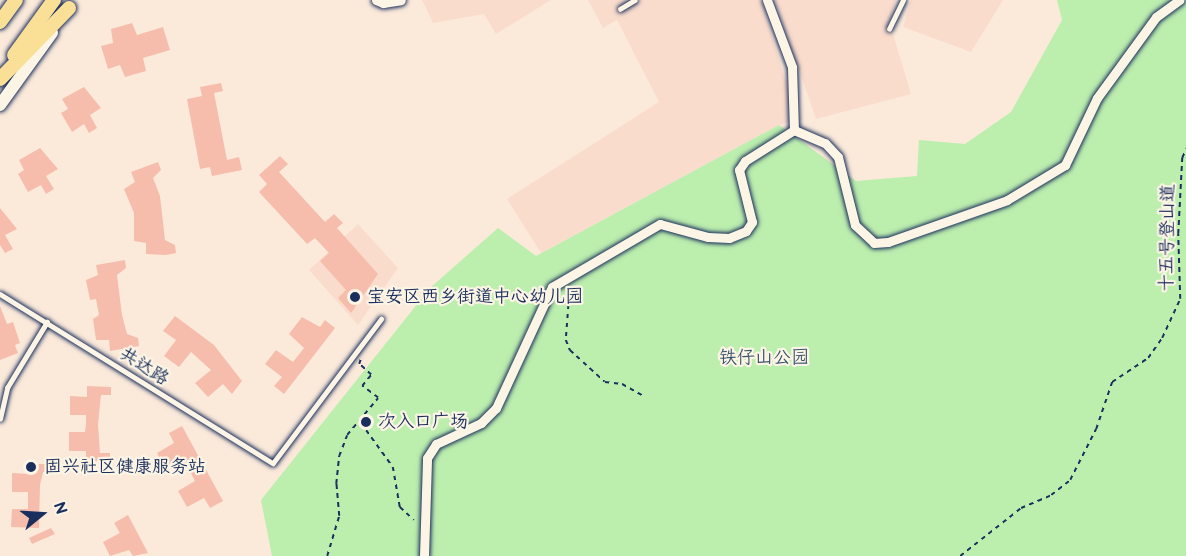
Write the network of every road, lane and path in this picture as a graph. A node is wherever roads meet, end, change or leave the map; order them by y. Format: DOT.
graph roads {
  1 [pos="16,0"];
  2 [pos="54,0"];
  3 [pos="376,0"];
  4 [pos="401,0"];
  5 [pos="635,0"];
  6 [pos="767,0"];
  7 [pos="903,0"];
  8 [pos="1179,0"];
  9 [pos="72,4"];
  10 [pos="620,9"];
  11 [pos="0,22"];
  12 [pos="889,29"];
  13 [pos="0,74"];
  14 [pos="0,80"];
  15 [pos="0,105"];
  16 [pos="794,130"];
  17 [pos="1186,149"];
  18 [pos="569,277"];
  19 [pos="0,294"];
  20 [pos="381,319"];
  21 [pos="47,322"];
  22 [pos="357,351"];
  23 [pos="645,397"];
  24 [pos="0,419"];
  25 [pos="361,422"];
  26 [pos="424,523"];
  27 [pos="327,556"];
  28 [pos="424,556"];
  29 [pos="960,556"];
  1 -- 11 [label="main road"];
  2 -- 13 [label="main road"];
  3 -- 4 [label="street"];
  5 -- 10 [label="lane"];
  6 -- 16 [label="street"];
  7 -- 12 [label="lane"];
  8 -- 16 [label="street"];
  9 -- 14 [label="main road"];
  9 -- 15 [label="main road"];
  16 -- 18 [label="street"];
  17 -- 29 [label="path, 十五号登山道"];
  18 -- 23 [label="path"];
  18 -- 26 [label="street"];
  19 -- 21 [label="lane, 共达路"];
  20 -- 22 [label="lane"];
  21 -- 22 [label="lane, 共达路"];
  21 -- 24 [label="lane"];
  22 -- 25 [label="path"];
  25 -- 26 [label="path"];
  25 -- 27 [label="path"];
  26 -- 28 [label="street"];
}
